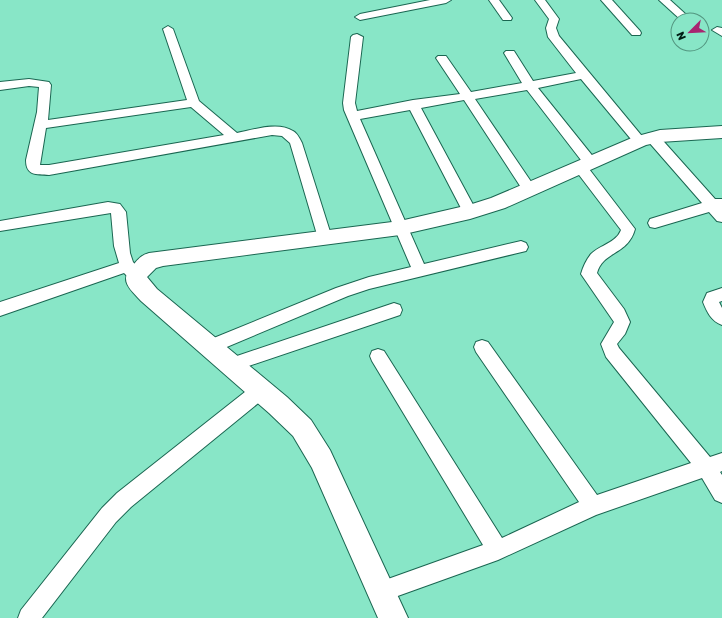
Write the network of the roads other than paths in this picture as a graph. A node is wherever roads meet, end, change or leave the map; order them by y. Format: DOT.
graph roads {
  1 [pos="446,0"];
  2 [pos="494,0"];
  3 [pos="606,0"];
  4 [pos="664,0"];
  5 [pos="542,3"];
  6 [pos="678,12"];
  7 [pos="360,17"];
  8 [pos="507,18"];
  9 [pos="168,29"];
  10 [pos="636,33"];
  11 [pos="357,38"];
  12 [pos="510,53"];
  13 [pos="442,58"];
  14 [pos="584,75"];
  15 [pos="0,86"];
  16 [pos="530,86"];
  17 [pos="467,96"];
  18 [pos="194,103"];
  19 [pos="413,104"];
  20 [pos="353,116"];
  21 [pos="41,125"];
  22 [pos="722,132"];
  23 [pos="235,138"];
  24 [pos="646,139"];
  25 [pos="585,165"];
  26 [pos="529,189"];
  27 [pos="717,204"];
  28 [pos="470,212"];
  29 [pos="722,217"];
  30 [pos="655,223"];
  31 [pos="0,226"];
  32 [pos="400,228"];
  33 [pos="325,238"];
  34 [pos="521,247"];
  35 [pos="132,270"];
  36 [pos="420,271"];
  37 [pos="722,294"];
  38 [pos="0,309"];
  39 [pos="394,310"];
  40 [pos="722,318"];
  41 [pos="210,347"];
  42 [pos="482,347"];
  43 [pos="378,356"];
  44 [pos="231,365"];
  45 [pos="261,390"];
  46 [pos="714,465"];
  47 [pos="722,493"];
  48 [pos="593,506"];
  49 [pos="498,550"];
  50 [pos="381,591"];
  51 [pos="29,618"];
  52 [pos="393,618"];
  1 -- 7 [label="street"];
  2 -- 8 [label="street"];
  3 -- 10 [label="street"];
  4 -- 6 [label="street"];
  5 -- 14 [label="street"];
  9 -- 18 [label="street"];
  11 -- 20 [label="street"];
  12 -- 16 [label="street"];
  13 -- 17 [label="street"];
  14 -- 16 [label="street"];
  14 -- 24 [label="street"];
  15 -- 21 [label="street"];
  16 -- 17 [label="street"];
  16 -- 25 [label="street"];
  17 -- 19 [label="street"];
  17 -- 26 [label="street"];
  18 -- 21 [label="street"];
  18 -- 23 [label="street"];
  19 -- 20 [label="street"];
  19 -- 28 [label="street"];
  20 -- 32 [label="street"];
  21 -- 23 [label="street"];
  22 -- 24 [label="street"];
  23 -- 33 [label="street"];
  24 -- 25 [label="street"];
  24 -- 27 [label="street"];
  25 -- 26 [label="street"];
  25 -- 46 [label="street"];
  26 -- 28 [label="street"];
  27 -- 29 [label="street"];
  27 -- 30 [label="street"];
  28 -- 32 [label="street"];
  31 -- 35 [label="street"];
  32 -- 33 [label="street"];
  32 -- 36 [label="street"];
  33 -- 35 [label="street"];
  34 -- 36 [label="street"];
  35 -- 38 [label="street"];
  35 -- 41 [label="street"];
  36 -- 41 [label="street"];
  37 -- 40 [label="street"];
  39 -- 44 [label="street"];
  41 -- 44 [label="street"];
  42 -- 48 [label="street"];
  43 -- 49 [label="street"];
  44 -- 45 [label="street"];
  45 -- 50 [label="street"];
  45 -- 51 [label="street"];
  46 -- 47 [label="street"];
  46 -- 48 [label="street"];
  48 -- 49 [label="street"];
  49 -- 50 [label="street"];
  50 -- 52 [label="street"];
}
